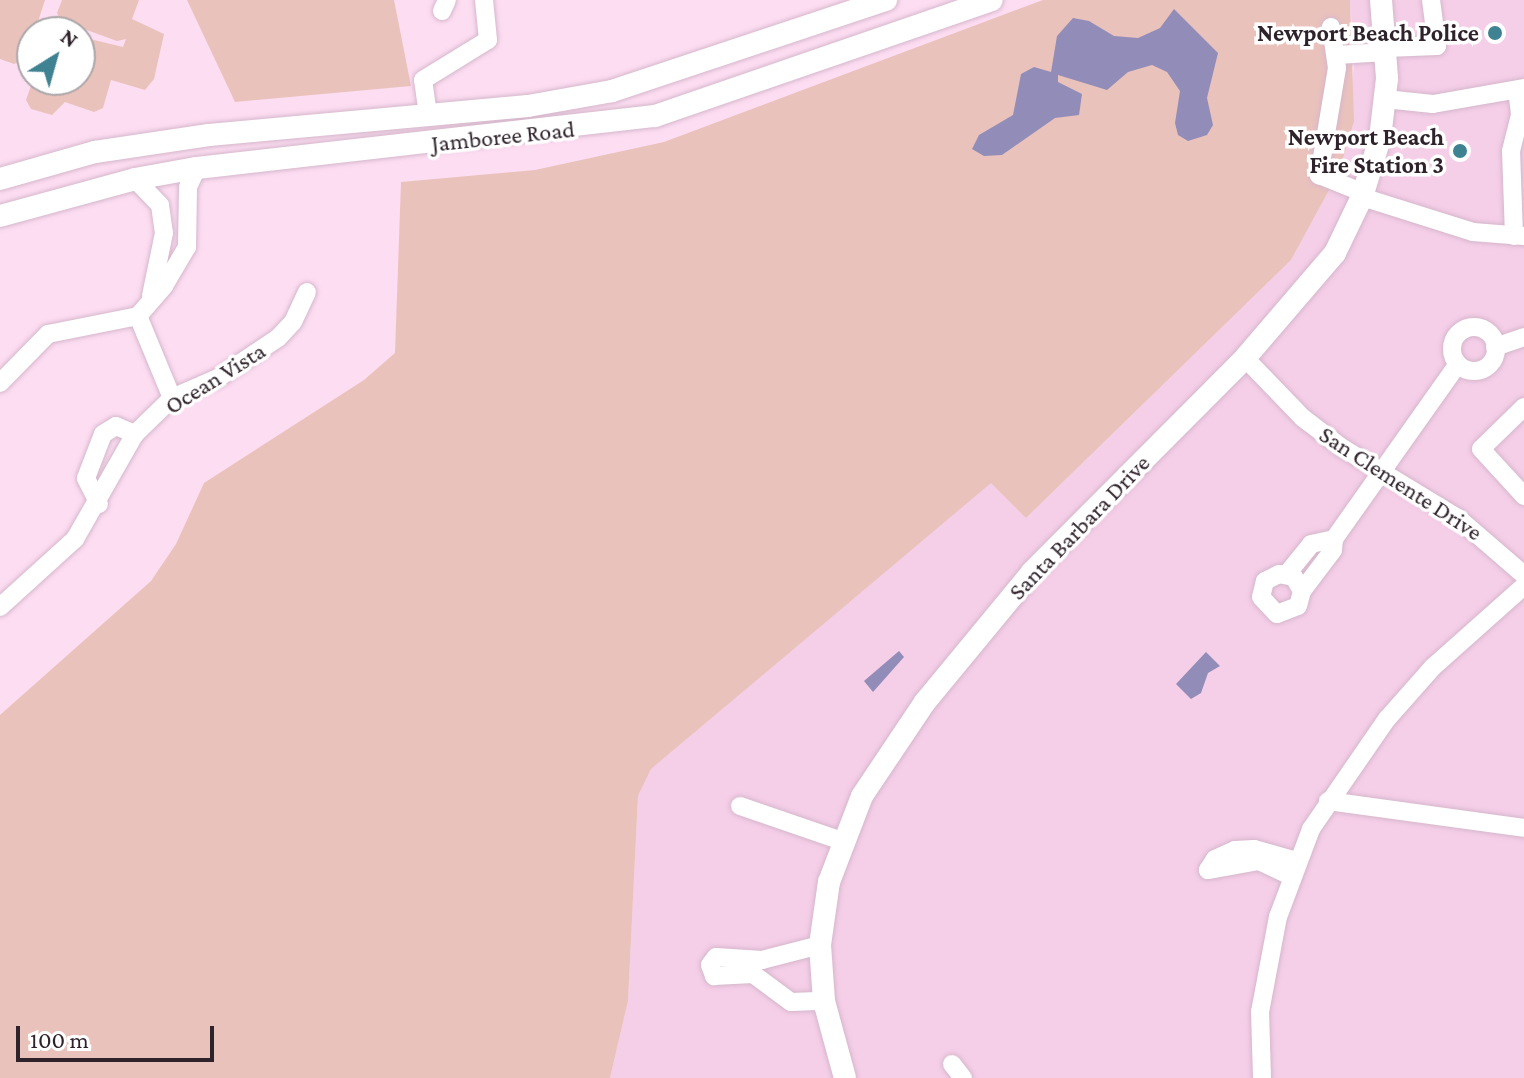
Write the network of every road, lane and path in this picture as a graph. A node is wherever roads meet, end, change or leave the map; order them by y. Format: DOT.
graph roads {
  1 [pos="484,0"];
  2 [pos="886,0"];
  3 [pos="992,0"];
  4 [pos="1381,0"];
  5 [pos="1431,0"];
  6 [pos="1331,27"];
  7 [pos="1386,50"];
  8 [pos="1337,55"];
  9 [pos="1520,89"];
  10 [pos="1385,99"];
  11 [pos="428,115"];
  12 [pos="197,168"];
  13 [pos="0,179"];
  14 [pos="135,179"];
  15 [pos="1363,195"];
  16 [pos="0,216"];
  17 [pos="189,232"];
  18 [pos="164,233"];
  19 [pos="1519,236"];
  20 [pos="307,292"];
  21 [pos="151,296"];
  22 [pos="138,316"];
  23 [pos="1524,337"];
  24 [pos="1495,347"];
  25 [pos="1245,358"];
  26 [pos="1458,364"];
  27 [pos="0,383"];
  28 [pos="172,398"];
  29 [pos="1524,407"];
  30 [pos="135,434"];
  31 [pos="1385,474"];
  32 [pos="1524,496"];
  33 [pos="99,504"];
  34 [pos="1334,539"];
  35 [pos="1287,574"];
  36 [pos="1524,575"];
  37 [pos="1524,586"];
  38 [pos="1302,591"];
  39 [pos="4,597"];
  40 [pos="1328,801"];
  41 [pos="740,806"];
  42 [pos="1524,828"];
  43 [pos="842,841"];
  44 [pos="820,945"];
  45 [pos="824,1001"];
  46 [pos="845,1078"];
  47 [pos="1262,1078"];
  1 -- 11 [label="street"];
  2 -- 11 [label="main road, Jamboree Road"];
  3 -- 12 [label="main road, Jamboree Road"];
  4 -- 7 [label="main road, Santa Barbara Drive"];
  5 -- 7 [label="street"];
  6 -- 8 [label="street"];
  7 -- 8 [label="street"];
  7 -- 10 [label="main road, Santa Barbara Drive"];
  8 -- 15 [label="street"];
  9 -- 10 [label="street"];
  9 -- 19 [label="street"];
  10 -- 15 [label="main road, Santa Barbara Drive"];
  11 -- 13 [label="main road, Jamboree Road"];
  12 -- 14 [label="main road, Jamboree Road"];
  12 -- 17 [label="street"];
  14 -- 16 [label="main road, Jamboree Road"];
  14 -- 18 [label="street"];
  15 -- 19 [label="street"];
  15 -- 25 [label="main road, Santa Barbara Drive"];
  17 -- 18 [label="street"];
  17 -- 21 [label="street"];
  18 -- 21 [label="street"];
  20 -- 28 [label="street, Ocean Vista"];
  21 -- 22 [label="street"];
  22 -- 27 [label="street"];
  22 -- 28 [label="street"];
  23 -- 24 [label="street"];
  24 -- 26 [label="street"];
  24 -- 26 [label="street"];
  25 -- 31 [label="street, San Clemente Drive"];
  25 -- 43 [label="main road, Santa Barbara Drive"];
  26 -- 31 [label="street"];
  28 -- 30 [label="street, Ocean Vista"];
  29 -- 32 [label="street"];
  30 -- 33 [label="street, Ocean Vista"];
  30 -- 33 [label="street"];
  31 -- 34 [label="street"];
  31 -- 36 [label="street, San Clemente Drive"];
  33 -- 39 [label="street, Ocean Vista"];
  34 -- 35 [label="street"];
  34 -- 38 [label="street"];
  35 -- 38 [label="street"];
  35 -- 38 [label="street"];
  37 -- 40 [label="street"];
  40 -- 42 [label="street"];
  40 -- 47 [label="street"];
  41 -- 43 [label="street"];
  43 -- 44 [label="main road, Santa Barbara Drive"];
  44 -- 45 [label="main road, Santa Barbara Drive"];
  44 -- 45 [label="street"];
  45 -- 46 [label="main road, Santa Barbara Drive"];
}
